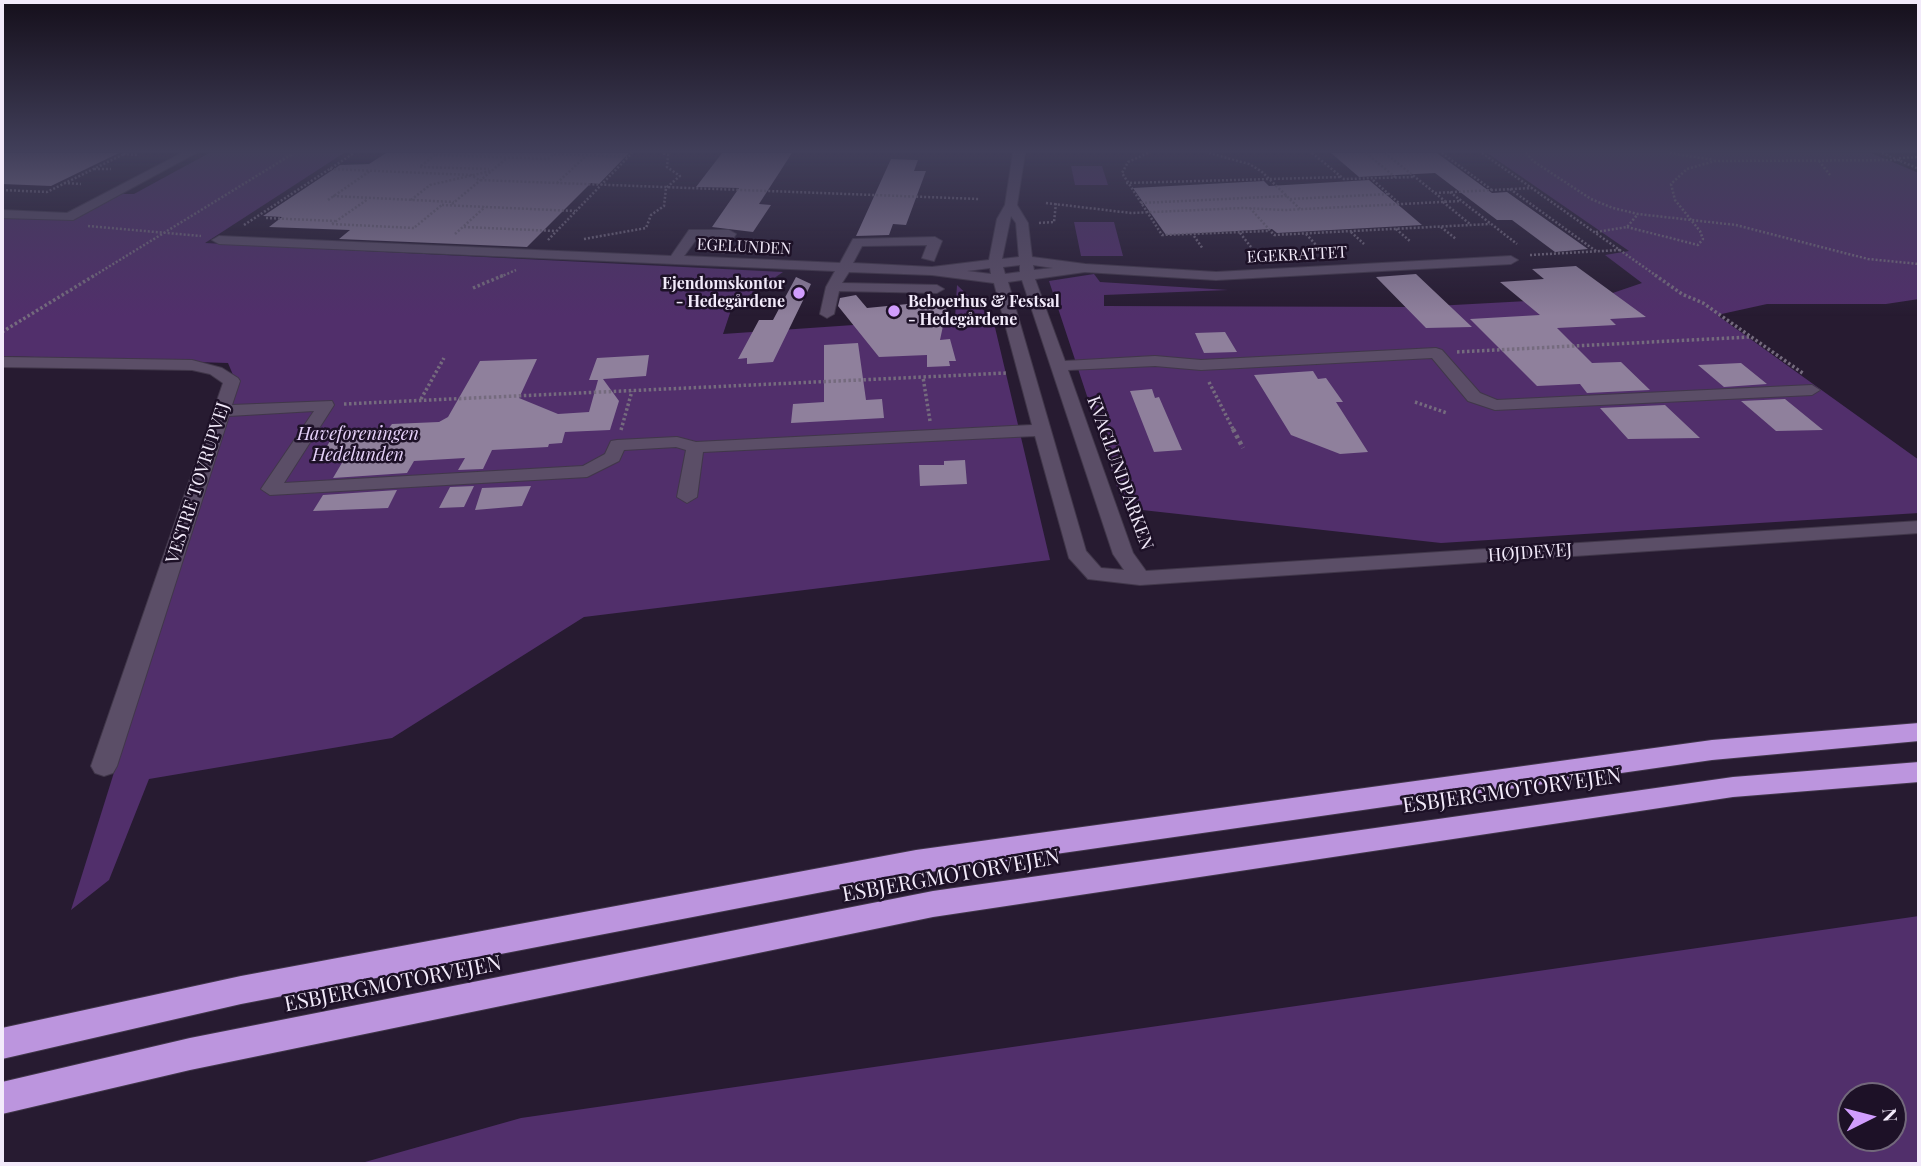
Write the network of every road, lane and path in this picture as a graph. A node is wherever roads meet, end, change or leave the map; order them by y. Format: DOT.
graph roads {
  1 [pos="87,207"];
  2 [pos="204,207"];
  3 [pos="270,207"];
  4 [pos="355,207"];
  5 [pos="439,207"];
  6 [pos="486,207"];
  7 [pos="495,207"];
  8 [pos="579,207"];
  9 [pos="662,207"];
  10 [pos="1010,207"];
  11 [pos="1012,207"];
  12 [pos="1056,207"];
  13 [pos="1101,207"];
  14 [pos="1143,207"];
  15 [pos="1173,207"];
  16 [pos="1336,207"];
  17 [pos="1450,207"];
  18 [pos="1469,207"];
  19 [pos="1536,207"];
  20 [pos="1560,207"];
  21 [pos="1617,207"];
  22 [pos="1682,207"];
  23 [pos="1250,208"];
  24 [pos="1327,208"];
  25 [pos="1220,209"];
  26 [pos="1267,209"];
  27 [pos="1300,209"];
  28 [pos="576,211"];
  29 [pos="1176,211"];
  30 [pos="1147,212"];
  31 [pos="2,214"];
  32 [pos="1638,214"];
  33 [pos="69,217"];
  34 [pos="266,218"];
  35 [pos="1694,221"];
  36 [pos="334,223"];
  37 [pos="1041,223"];
  38 [pos="1490,224"];
  39 [pos="1471,225"];
  40 [pos="1441,226"];
  41 [pos="1627,226"];
  42 [pos="464,227"];
  43 [pos="414,228"];
  44 [pos="1396,229"];
  45 [pos="556,231"];
  46 [pos="1270,231"];
  47 [pos="1351,231"];
  48 [pos="164,232"];
  49 [pos="1240,232"];
  50 [pos="1596,232"];
  51 [pos="1305,234"];
  52 [pos="196,235"];
  53 [pos="1193,235"];
  54 [pos="895,239"];
  55 [pos="1456,239"];
  56 [pos="219,240"];
  57 [pos="577,241"];
  58 [pos="1411,242"];
  59 [pos="305,244"];
  60 [pos="1364,244"];
  61 [pos="554,246"];
  62 [pos="1251,247"];
  63 [pos="1318,247"];
  64 [pos="390,248"];
  65 [pos="1203,249"];
  66 [pos="437,250"];
  67 [pos="538,250"];
  68 [pos="719,250"];
  69 [pos="1621,250"];
  70 [pos="1596,251"];
  71 [pos="1530,255"];
  72 [pos="889,256"];
  73 [pos="1511,260"];
  74 [pos="674,261"];
  75 [pos="995,262"];
  76 [pos="1919,264"];
  77 [pos="931,265"];
  78 [pos="846,269"];
  79 [pos="1026,269"];
  80 [pos="999,279"];
  81 [pos="833,287"];
  82 [pos="473,288"];
  83 [pos="937,289"];
  84 [pos="827,314"];
  85 [pos="2,332"];
  86 [pos="1751,337"];
  87 [pos="1436,353"];
  88 [pos="444,358"];
  89 [pos="2,362"];
  90 [pos="1201,365"];
  91 [pos="1060,366"];
  92 [pos="1024,372"];
  93 [pos="923,377"];
  94 [pos="1812,390"];
  95 [pos="632,391"];
  96 [pos="421,400"];
  97 [pos="1415,402"];
  98 [pos="326,405"];
  99 [pos="222,411"];
  100 [pos="1447,413"];
  101 [pos="1042,430"];
  102 [pos="933,435"];
  103 [pos="617,445"];
  104 [pos="695,447"];
  105 [pos="1243,448"];
  106 [pos="687,497"];
  107 [pos="1919,527"];
  108 [pos="1140,578"];
  109 [pos="1919,732"];
  110 [pos="104,766"];
  111 [pos="1919,772"];
  112 [pos="2,1044"];
  113 [pos="2,1098"];
  1 -- 33 [label="street"];
  2 -- 48 [label="path"];
  3 -- 56 [label="path"];
  4 -- 36 [label="path"];
  5 -- 43 [label="path"];
  6 -- 42 [label="path"];
  7 -- 28 [label="path"];
  8 -- 28 [label="path"];
  9 -- 57 [label="path"];
  10 -- 75 [label="street, KVAGLUNDPARKEN"];
  11 -- 79 [label="street, KVAGLUNDPARKEN"];
  12 -- 37 [label="path"];
  13 -- 30 [label="path"];
  14 -- 30 [label="path"];
  15 -- 29 [label="path"];
  16 -- 24 [label="path"];
  17 -- 39 [label="path"];
  18 -- 38 [label="path"];
  19 -- 70 [label="path"];
  20 -- 50 [label="path"];
  21 -- 32 [label="path"];
  22 -- 35 [label="path"];
  23 -- 25 [label="path"];
  23 -- 26 [label="path"];
  23 -- 46 [label="path"];
  24 -- 27 [label="path"];
  25 -- 29 [label="path"];
  26 -- 27 [label="path"];
  28 -- 45 [label="path"];
  29 -- 30 [label="path"];
  30 -- 53 [label="path"];
  31 -- 33 [label="street"];
  32 -- 35 [label="path"];
  32 -- 41 [label="path"];
  33 -- 48 [label="path"];
  34 -- 36 [label="path"];
  35 -- 41 [label="path"];
  35 -- 76 [label="path"];
  36 -- 43 [label="path"];
  36 -- 59 [label="path"];
  38 -- 39 [label="path"];
  38 -- 71 [label="path"];
  39 -- 40 [label="path"];
  40 -- 44 [label="path"];
  40 -- 55 [label="path"];
  41 -- 50 [label="path"];
  42 -- 45 [label="path"];
  42 -- 66 [label="path"];
  43 -- 64 [label="path"];
  44 -- 47 [label="path"];
  44 -- 58 [label="path"];
  45 -- 67 [label="path"];
  46 -- 49 [label="path"];
  46 -- 51 [label="path"];
  47 -- 51 [label="path"];
  47 -- 60 [label="path"];
  48 -- 52 [label="path"];
  48 -- 85 [label="path"];
  49 -- 53 [label="path"];
  49 -- 62 [label="path"];
  50 -- 69 [label="path"];
  51 -- 63 [label="path"];
  53 -- 65 [label="path"];
  54 -- 72 [label="street"];
  54 -- 77 [label="street"];
  54 -- 78 [label="street"];
  56 -- 59 [label="street, EGELUNDEN"];
  59 -- 64 [label="street, EGELUNDEN"];
  61 -- 67 [label="path"];
  64 -- 66 [label="street, EGELUNDEN"];
  66 -- 67 [label="street, EGELUNDEN"];
  67 -- 74 [label="street, EGELUNDEN"];
  67 -- 82 [label="path"];
  68 -- 74 [label="street"];
  69 -- 70 [label="path"];
  69 -- 86 [label="path"];
  70 -- 71 [label="path"];
  71 -- 73 [label="path"];
  73 -- 79 [label="street, EGEKRATTET"];
  74 -- 78 [label="street, EGELUNDEN"];
  75 -- 77 [label="street, EGELUNDEN"];
  75 -- 79 [label="street, EGELUNDEN"];
  75 -- 80 [label="street, KVAGLUNDPARKEN"];
  77 -- 78 [label="street, EGELUNDEN"];
  77 -- 80 [label="street, EGELUNDEN"];
  78 -- 81 [label="street"];
  79 -- 80 [label="street, EGELUNDEN"];
  79 -- 91 [label="street, KVAGLUNDPARKEN"];
  80 -- 92 [label="street, KVAGLUNDPARKEN"];
  81 -- 83 [label="street"];
  81 -- 84 [label="street"];
  86 -- 87 [label="path"];
  86 -- 94 [label="path"];
  87 -- 90 [label="street"];
  87 -- 94 [label="street"];
  88 -- 96 [label="path"];
  89 -- 99 [label="street, VESTRE TOVRUPVEJ"];
  90 -- 91 [label="street"];
  90 -- 105 [label="path"];
  91 -- 108 [label="street, KVAGLUNDPARKEN"];
  92 -- 93 [label="path"];
  92 -- 101 [label="street, KVAGLUNDPARKEN"];
  93 -- 95 [label="path"];
  93 -- 102 [label="path"];
  95 -- 96 [label="path"];
  95 -- 103 [label="path"];
  96 -- 98 [label="path"];
  97 -- 100 [label="path"];
  98 -- 99 [label="street"];
  98 -- 103 [label="street"];
  99 -- 110 [label="street, VESTRE TOVRUPVEJ"];
  101 -- 102 [label="street"];
  101 -- 108 [label="street, KVAGLUNDPARKEN"];
  102 -- 104 [label="street"];
  103 -- 104 [label="street"];
  104 -- 106 [label="street"];
  107 -- 108 [label="street, HØJDEVEJ"];
  109 -- 112 [label="highway, ESBJERGMOTORVEJEN"];
  111 -- 113 [label="highway, ESBJERGMOTORVEJEN"];
}
